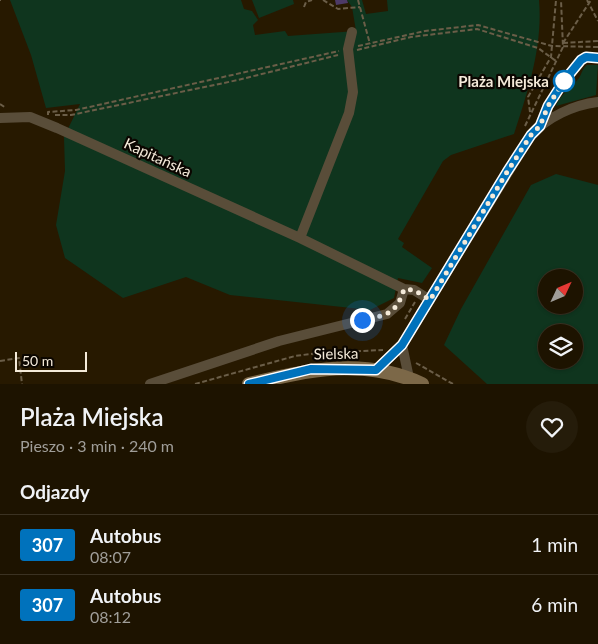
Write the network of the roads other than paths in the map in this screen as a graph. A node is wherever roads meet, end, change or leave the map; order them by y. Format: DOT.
graph roads {
  1 [pos="352,32"];
  2 [pos="598,58"];
  3 [pos="598,102"];
  4 [pos="0,118"];
  5 [pos="540,126"];
  6 [pos="300,238"];
  7 [pos="404,289"];
  8 [pos="430,300"];
  9 [pos="402,345"];
  10 [pos="376,370"];
  11 [pos="409,378"];
  12 [pos="150,384"];
  13 [pos="249,384"];
  14 [pos="422,384"];
  1 -- 6 [label="street"];
  2 -- 5 [label="lane"];
  3 -- 5 [label="street"];
  4 -- 6 [label="street, Kapitańska"];
  5 -- 8 [label="street"];
  6 -- 7 [label="street, Kapitańska"];
  7 -- 8 [label="street, Kapitańska"];
  7 -- 12 [label="street"];
  8 -- 9 [label="street"];
  9 -- 10 [label="street"];
  9 -- 11 [label="street"];
  10 -- 11 [label="main road, Sielska"];
  10 -- 13 [label="main road, Sielska"];
  11 -- 14 [label="main road, Sielska"];
}
